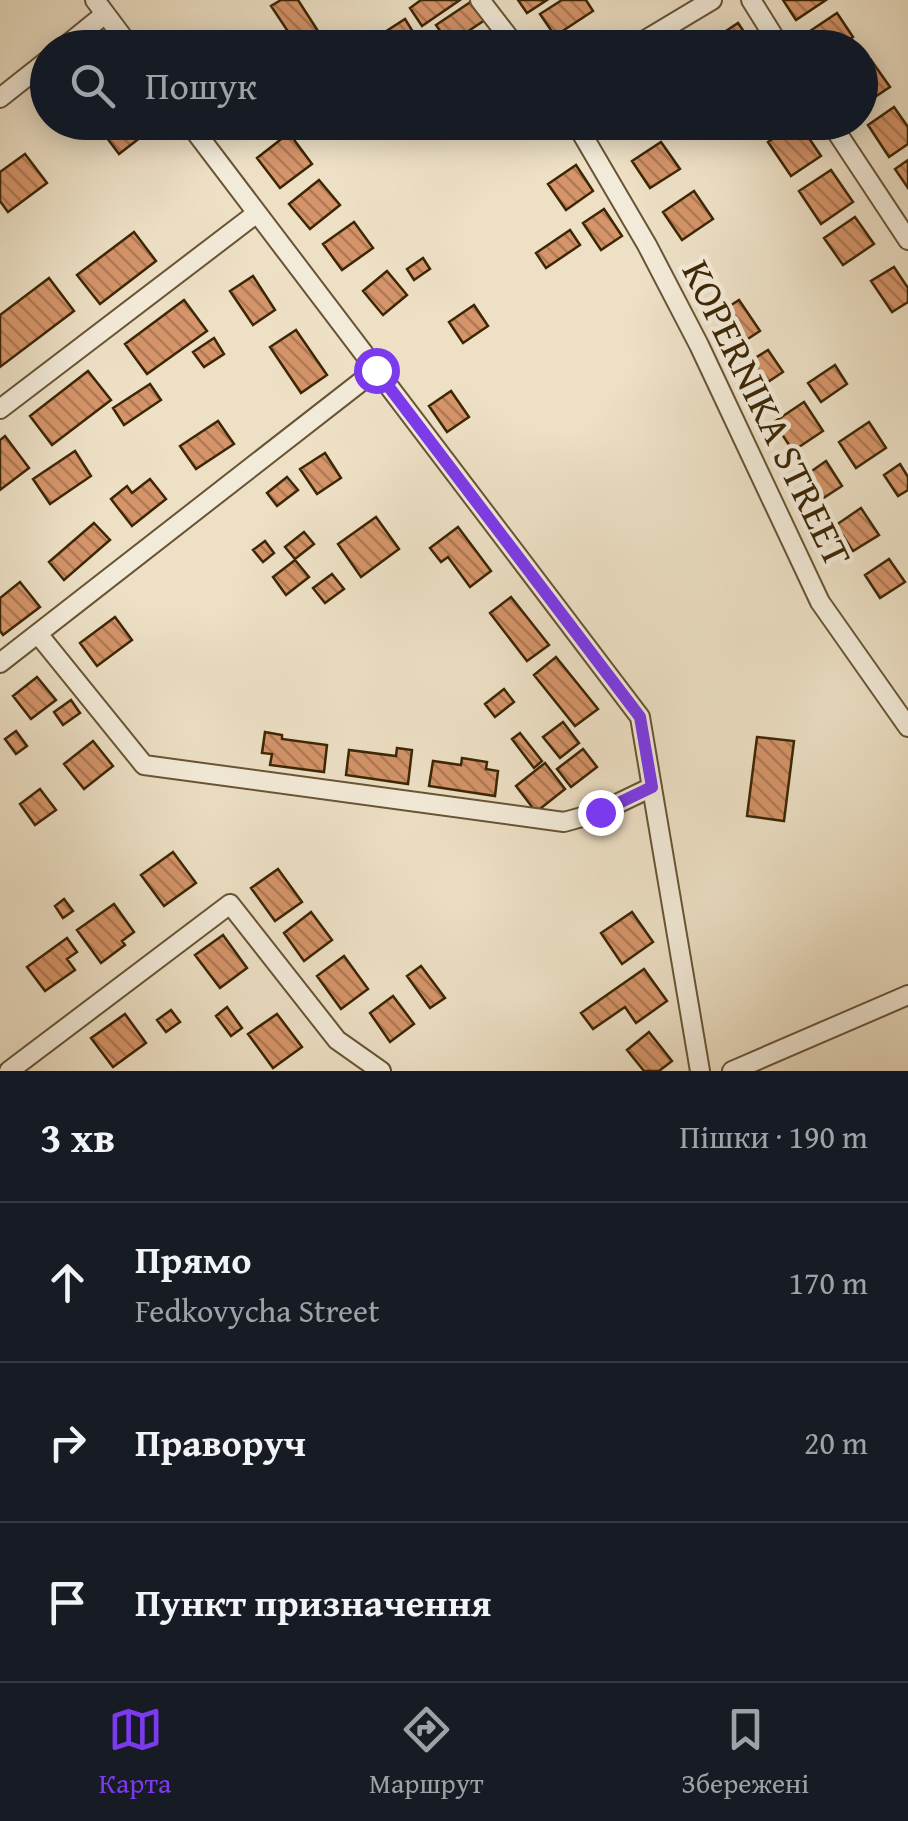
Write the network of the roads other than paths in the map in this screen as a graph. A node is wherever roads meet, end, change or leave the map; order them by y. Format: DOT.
graph roads {
  1 [pos="480,0"];
  2 [pos="712,0"];
  3 [pos="751,0"];
  4 [pos="100,7"];
  5 [pos="80,30"];
  6 [pos="117,30"];
  7 [pos="503,30"];
  8 [pos="662,30"];
  9 [pos="770,30"];
  10 [pos="30,74"];
  11 [pos="0,98"];
  12 [pos="202,140"];
  13 [pos="586,140"];
  14 [pos="842,140"];
  15 [pos="258,214"];
  16 [pos="908,240"];
  17 [pos="376,370"];
  18 [pos="0,410"];
  19 [pos="38,634"];
  20 [pos="0,664"];
  21 [pos="908,727"];
  22 [pos="652,787"];
  23 [pos="908,995"];
  24 [pos="9,1071"];
  25 [pos="381,1071"];
  26 [pos="700,1071"];
  27 [pos="732,1071"];
  1 -- 7 [label="street"];
  2 -- 8 [label="street"];
  3 -- 9 [label="street"];
  4 -- 5 [label="street"];
  4 -- 6 [label="street"];
  10 -- 11 [label="street"];
  12 -- 15 [label="street"];
  13 -- 21 [label="street, KOPERNIKA STREET"];
  14 -- 16 [label="street"];
  15 -- 17 [label="street"];
  15 -- 18 [label="street"];
  17 -- 19 [label="street"];
  17 -- 22 [label="street"];
  19 -- 20 [label="street"];
  19 -- 22 [label="street"];
  22 -- 26 [label="street"];
  23 -- 27 [label="street"];
  24 -- 25 [label="street"];
}
